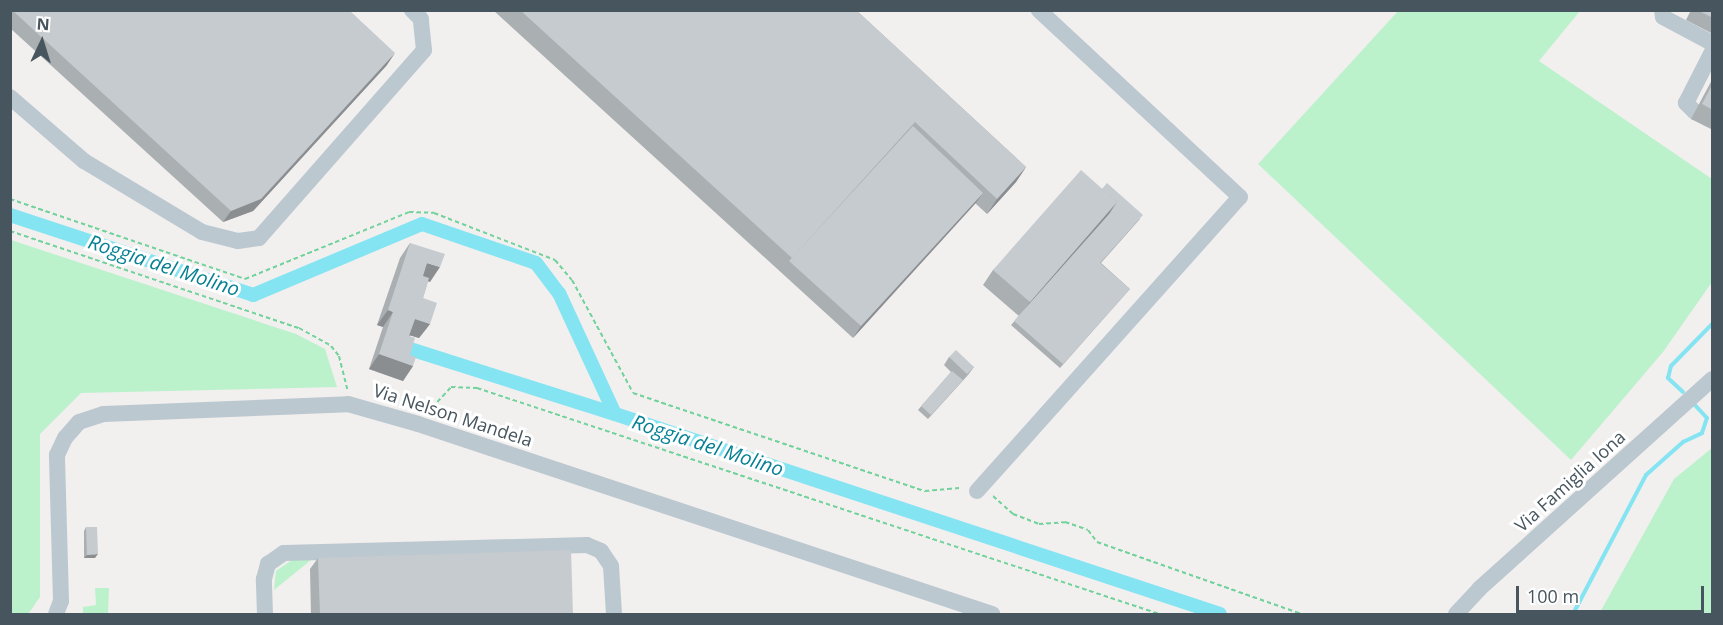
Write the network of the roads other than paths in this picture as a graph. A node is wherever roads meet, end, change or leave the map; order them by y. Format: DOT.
graph roads {
  1 [pos="412,10"];
  2 [pos="1039,10"];
  3 [pos="1662,10"];
  4 [pos="1713,43"];
  5 [pos="1713,52"];
  6 [pos="10,97"];
  7 [pos="1695,112"];
  8 [pos="1713,379"];
  9 [pos="977,491"];
  10 [pos="56,615"];
  11 [pos="265,615"];
  12 [pos="614,615"];
  13 [pos="992,615"];
  14 [pos="1456,615"];
  1 -- 6 [label="street"];
  2 -- 9 [label="street"];
  3 -- 4 [label="street"];
  5 -- 7 [label="street"];
  8 -- 14 [label="street, Via Famiglia Iona"];
  10 -- 13 [label="street, Via Nelson Mandela"];
  11 -- 12 [label="street"];
}
